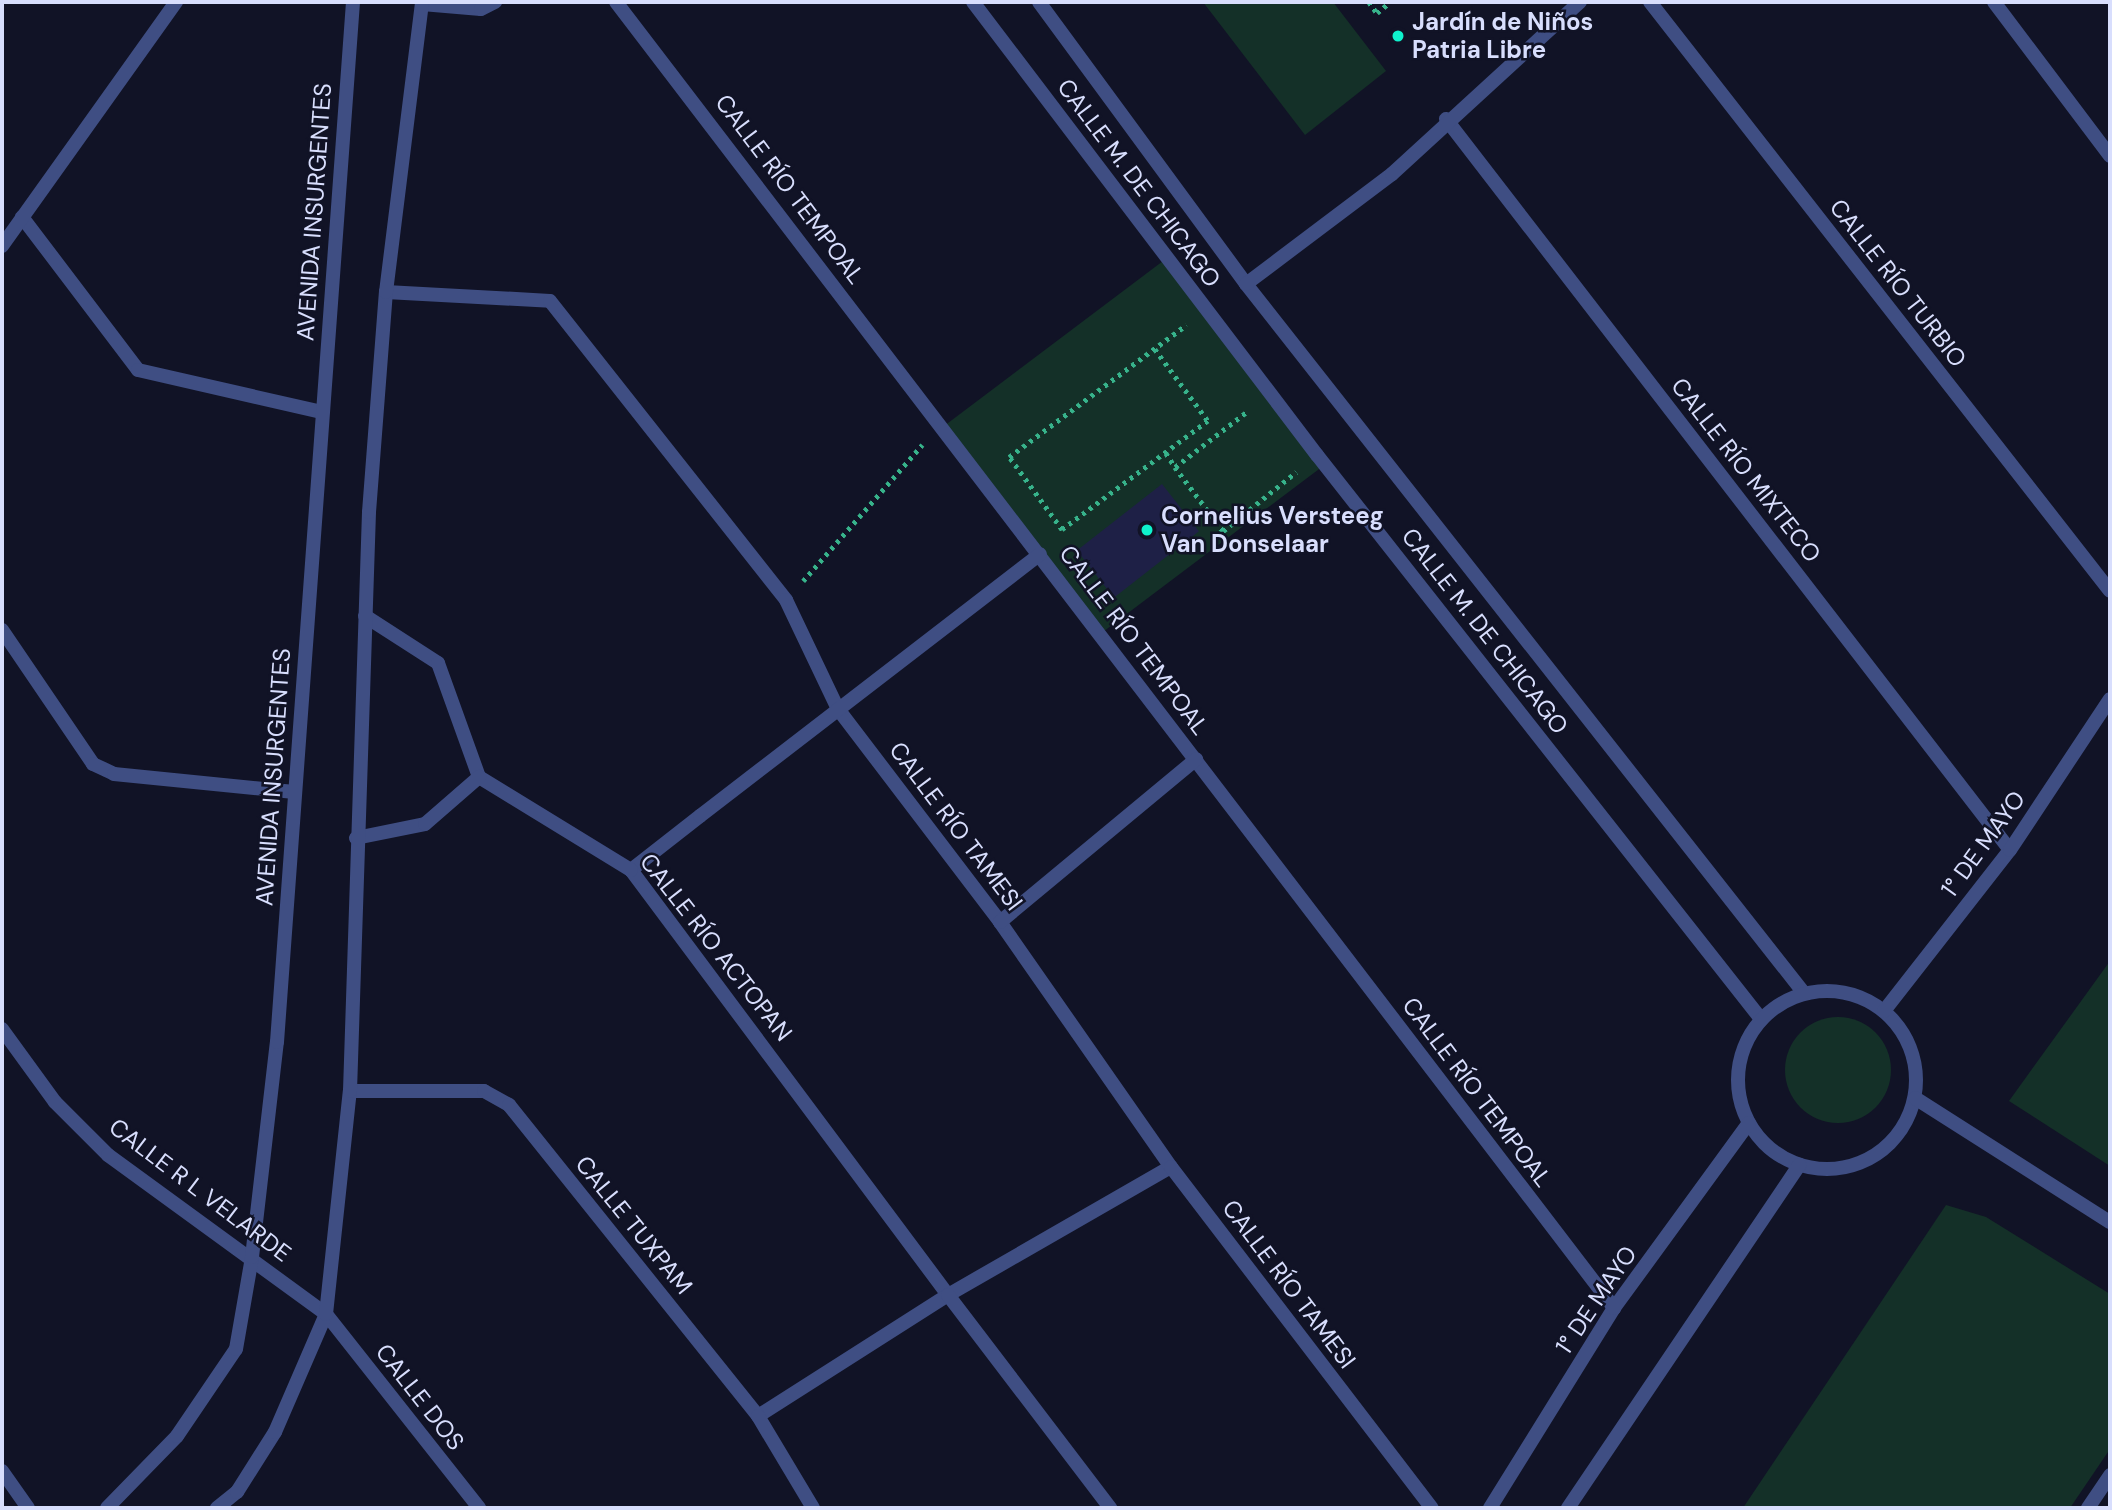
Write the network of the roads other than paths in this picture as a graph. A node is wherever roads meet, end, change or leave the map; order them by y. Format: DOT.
graph roads {
  1 [pos="176,2"];
  2 [pos="353,2"];
  3 [pos="495,2"];
  4 [pos="616,2"];
  5 [pos="973,2"];
  6 [pos="1039,2"];
  7 [pos="1580,2"];
  8 [pos="1650,2"];
  9 [pos="1994,2"];
  10 [pos="422,3"];
  11 [pos="1446,118"];
  12 [pos="2110,156"];
  13 [pos="22,217"];
  14 [pos="2,246"];
  15 [pos="1246,284"];
  16 [pos="386,292"];
  17 [pos="323,412"];
  18 [pos="1040,554"];
  19 [pos="2110,591"];
  20 [pos="365,616"];
  21 [pos="2,630"];
  22 [pos="2110,699"];
  23 [pos="838,709"];
  24 [pos="1196,759"];
  25 [pos="479,777"];
  26 [pos="294,792"];
  27 [pos="356,838"];
  28 [pos="2010,850"];
  29 [pos="631,870"];
  30 [pos="1000,922"];
  31 [pos="1804,993"];
  32 [pos="1884,1011"];
  33 [pos="1761,1019"];
  34 [pos="2,1029"];
  35 [pos="350,1091"];
  36 [pos="1915,1098"];
  37 [pos="1749,1123"];
  38 [pos="1799,1165"];
  39 [pos="1171,1167"];
  40 [pos="2110,1222"];
  41 [pos="252,1257"];
  42 [pos="948,1295"];
  43 [pos="1614,1308"];
  44 [pos="326,1314"];
  45 [pos="758,1416"];
  46 [pos="2,1471"];
  47 [pos="2110,1475"];
  48 [pos="28,1508"];
  49 [pos="107,1508"];
  50 [pos="217,1508"];
  51 [pos="479,1508"];
  52 [pos="813,1508"];
  53 [pos="1110,1508"];
  54 [pos="1432,1508"];
  55 [pos="1490,1508"];
  56 [pos="1568,1508"];
  57 [pos="2088,1508"];
  1 -- 13 [label="street"];
  2 -- 17 [label="street, AVENIDA INSURGENTES"];
  3 -- 10 [label="street"];
  4 -- 18 [label="street, CALLE RÍO TEMPOAL"];
  5 -- 33 [label="street, CALLE M. DE CHICAGO"];
  6 -- 15 [label="street, CALLE M. DE CHICAGO"];
  7 -- 11 [label="street"];
  8 -- 19 [label="street, CALLE RÍO TURBIO"];
  9 -- 12 [label="street"];
  10 -- 16 [label="street"];
  11 -- 15 [label="street"];
  11 -- 28 [label="street, CALLE RÍO MIXTECO"];
  13 -- 14 [label="street"];
  13 -- 17 [label="street"];
  15 -- 31 [label="street, CALLE M. DE CHICAGO"];
  16 -- 20 [label="street"];
  16 -- 23 [label="street, CALLE RÍO TAMESI"];
  17 -- 26 [label="street, AVENIDA INSURGENTES"];
  18 -- 23 [label="street"];
  18 -- 24 [label="street, CALLE RÍO TEMPOAL"];
  20 -- 25 [label="street"];
  20 -- 27 [label="street"];
  21 -- 26 [label="street"];
  22 -- 28 [label="street, 1° DE MAYO"];
  23 -- 29 [label="street"];
  23 -- 30 [label="street, CALLE RÍO TAMESI"];
  24 -- 30 [label="street"];
  24 -- 43 [label="street, CALLE RÍO TEMPOAL"];
  25 -- 27 [label="street"];
  25 -- 29 [label="street, CALLE RÍO ACTOPAN"];
  26 -- 41 [label="street, AVENIDA INSURGENTES"];
  27 -- 35 [label="street"];
  28 -- 32 [label="street, 1° DE MAYO"];
  29 -- 42 [label="street, CALLE RÍO ACTOPAN"];
  30 -- 39 [label="street, CALLE RÍO TAMESI"];
  31 -- 32 [label="street"];
  31 -- 33 [label="street"];
  32 -- 36 [label="street"];
  33 -- 37 [label="street"];
  34 -- 41 [label="street, CALLE R L VELARDE"];
  35 -- 44 [label="street"];
  35 -- 45 [label="street, CALLE TUXPAM"];
  36 -- 38 [label="street"];
  36 -- 40 [label="street"];
  37 -- 38 [label="street"];
  37 -- 43 [label="street, 1° DE MAYO"];
  38 -- 56 [label="street"];
  39 -- 42 [label="street"];
  39 -- 54 [label="street, CALLE RÍO TAMESI"];
  41 -- 44 [label="street, CALLE R L VELARDE"];
  41 -- 49 [label="street, AVENIDA INSURGENTES"];
  42 -- 45 [label="street"];
  42 -- 53 [label="street"];
  43 -- 55 [label="street, 1° DE MAYO"];
  44 -- 50 [label="street"];
  44 -- 51 [label="street, CALLE DOS"];
  45 -- 52 [label="street, CALLE TUXPAM"];
  46 -- 48 [label="street"];
  47 -- 57 [label="street"];
}
